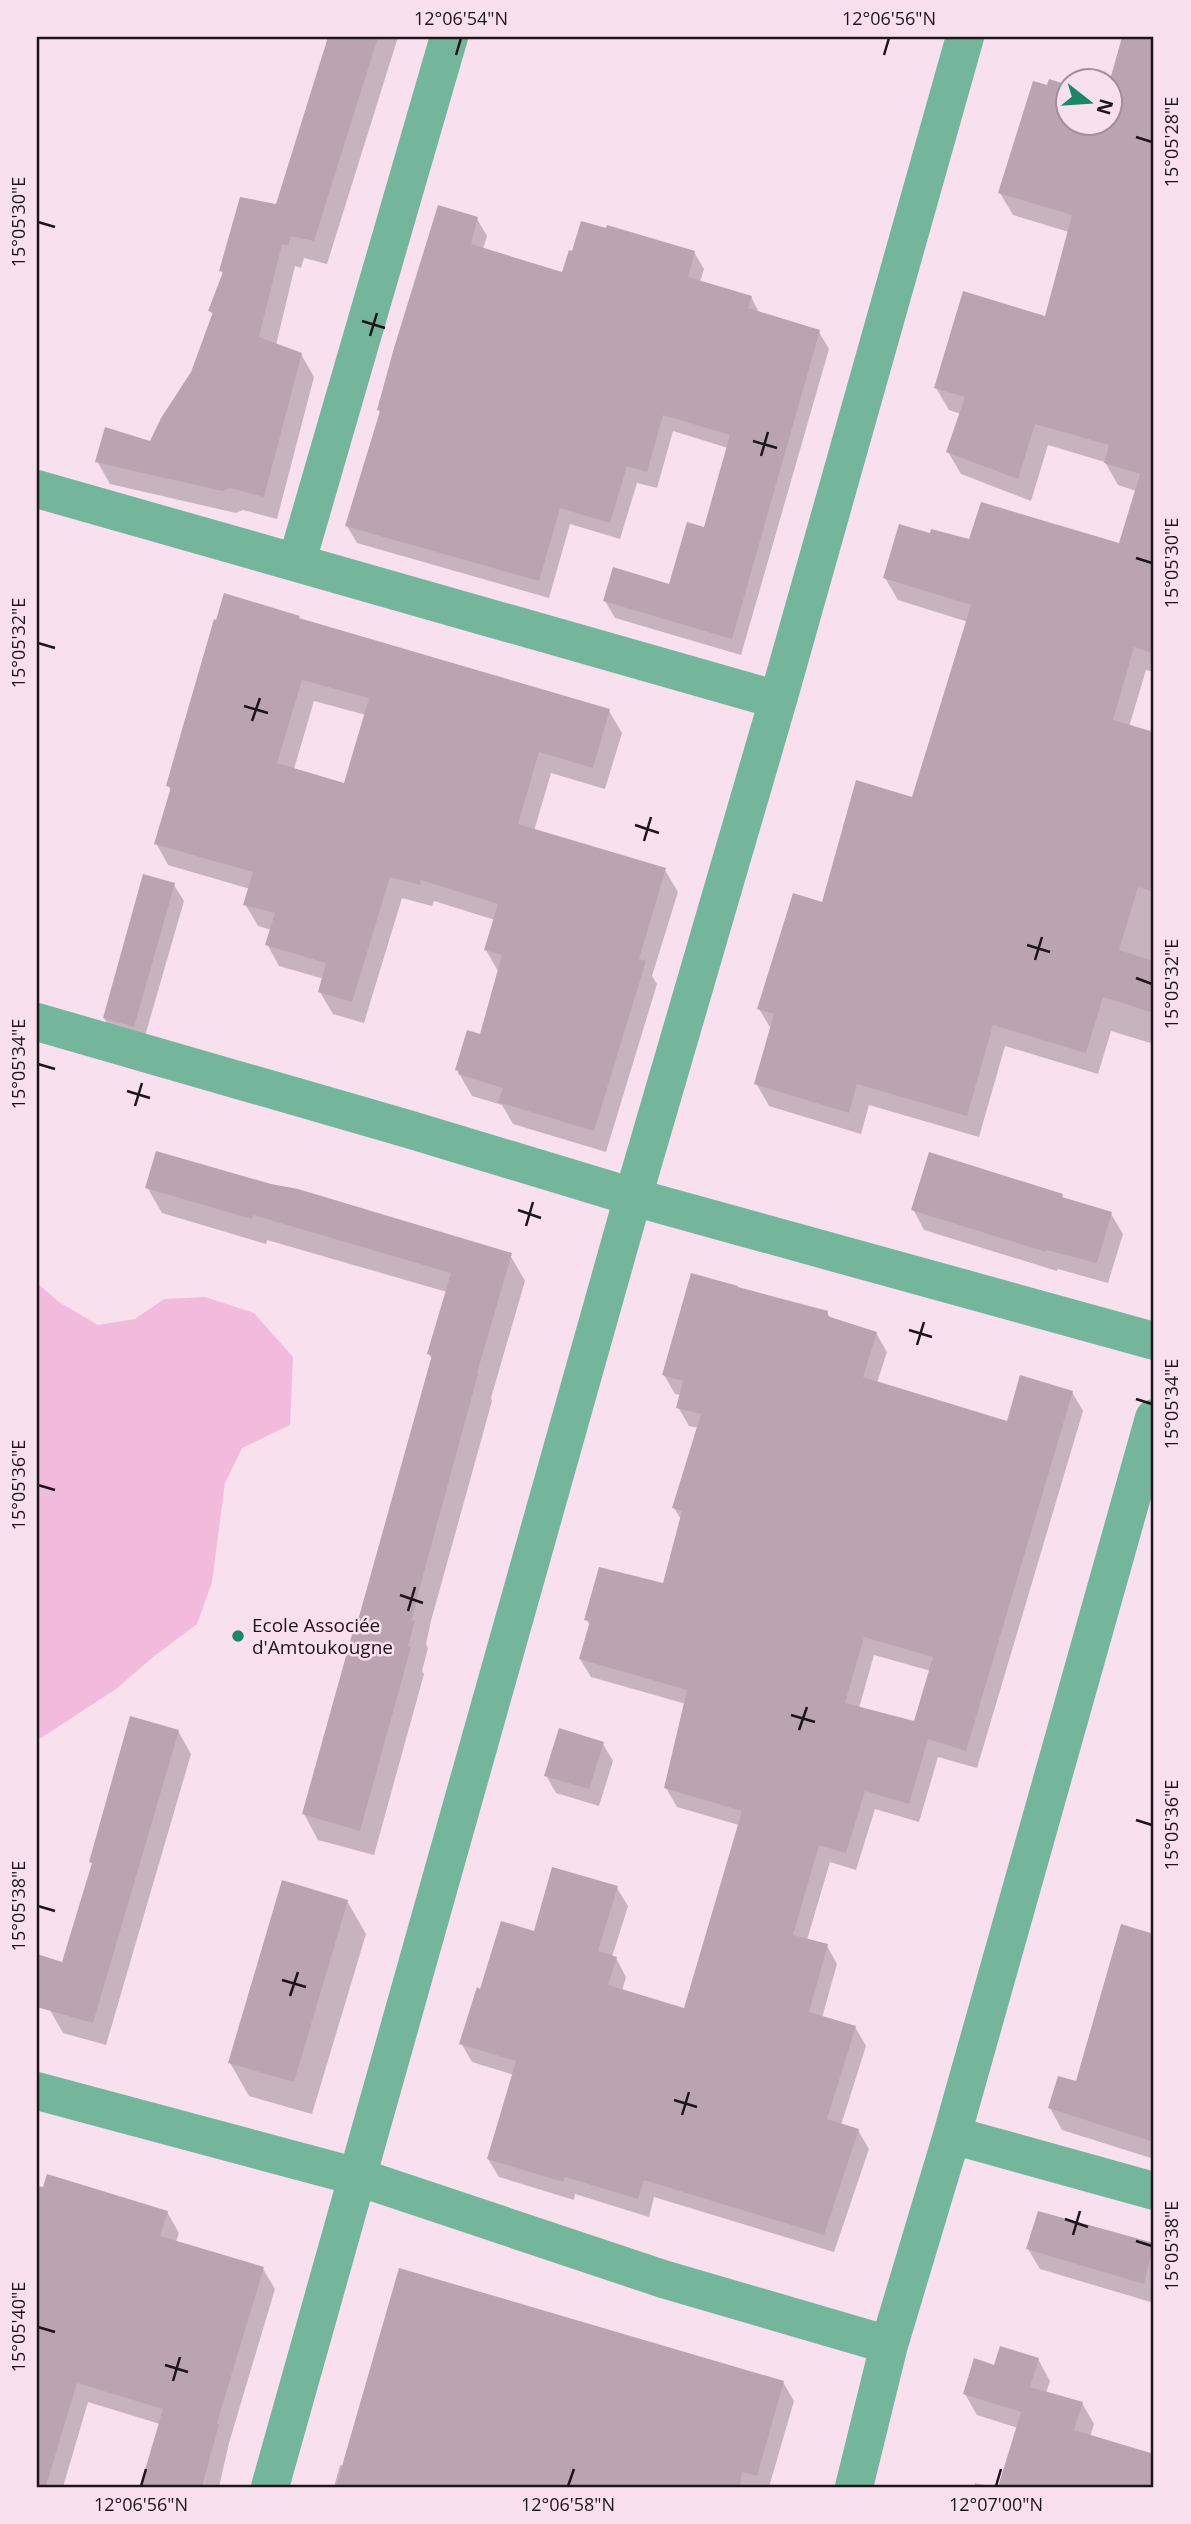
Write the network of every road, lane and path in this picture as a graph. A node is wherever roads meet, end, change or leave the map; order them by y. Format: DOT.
graph roads {
  1 [pos="449,37"];
  2 [pos="965,37"];
  3 [pos="37,489"];
  4 [pos="297,561"];
  5 [pos="778,700"];
  6 [pos="37,1022"];
  7 [pos="633,1196"];
  8 [pos="1154,1341"];
  9 [pos="1154,1418"];
  10 [pos="37,2091"];
  11 [pos="952,2135"];
  12 [pos="358,2177"];
  13 [pos="1154,2191"];
  14 [pos="889,2346"];
  15 [pos="270,2487"];
  16 [pos="854,2487"];
  1 -- 4 [label="street"];
  2 -- 5 [label="street"];
  3 -- 4 [label="street"];
  4 -- 5 [label="street"];
  5 -- 7 [label="street"];
  6 -- 7 [label="street"];
  7 -- 8 [label="street"];
  7 -- 12 [label="street"];
  9 -- 11 [label="street"];
  10 -- 12 [label="street"];
  11 -- 13 [label="street"];
  11 -- 14 [label="street"];
  12 -- 14 [label="street"];
  12 -- 15 [label="street"];
  14 -- 16 [label="street"];
}
